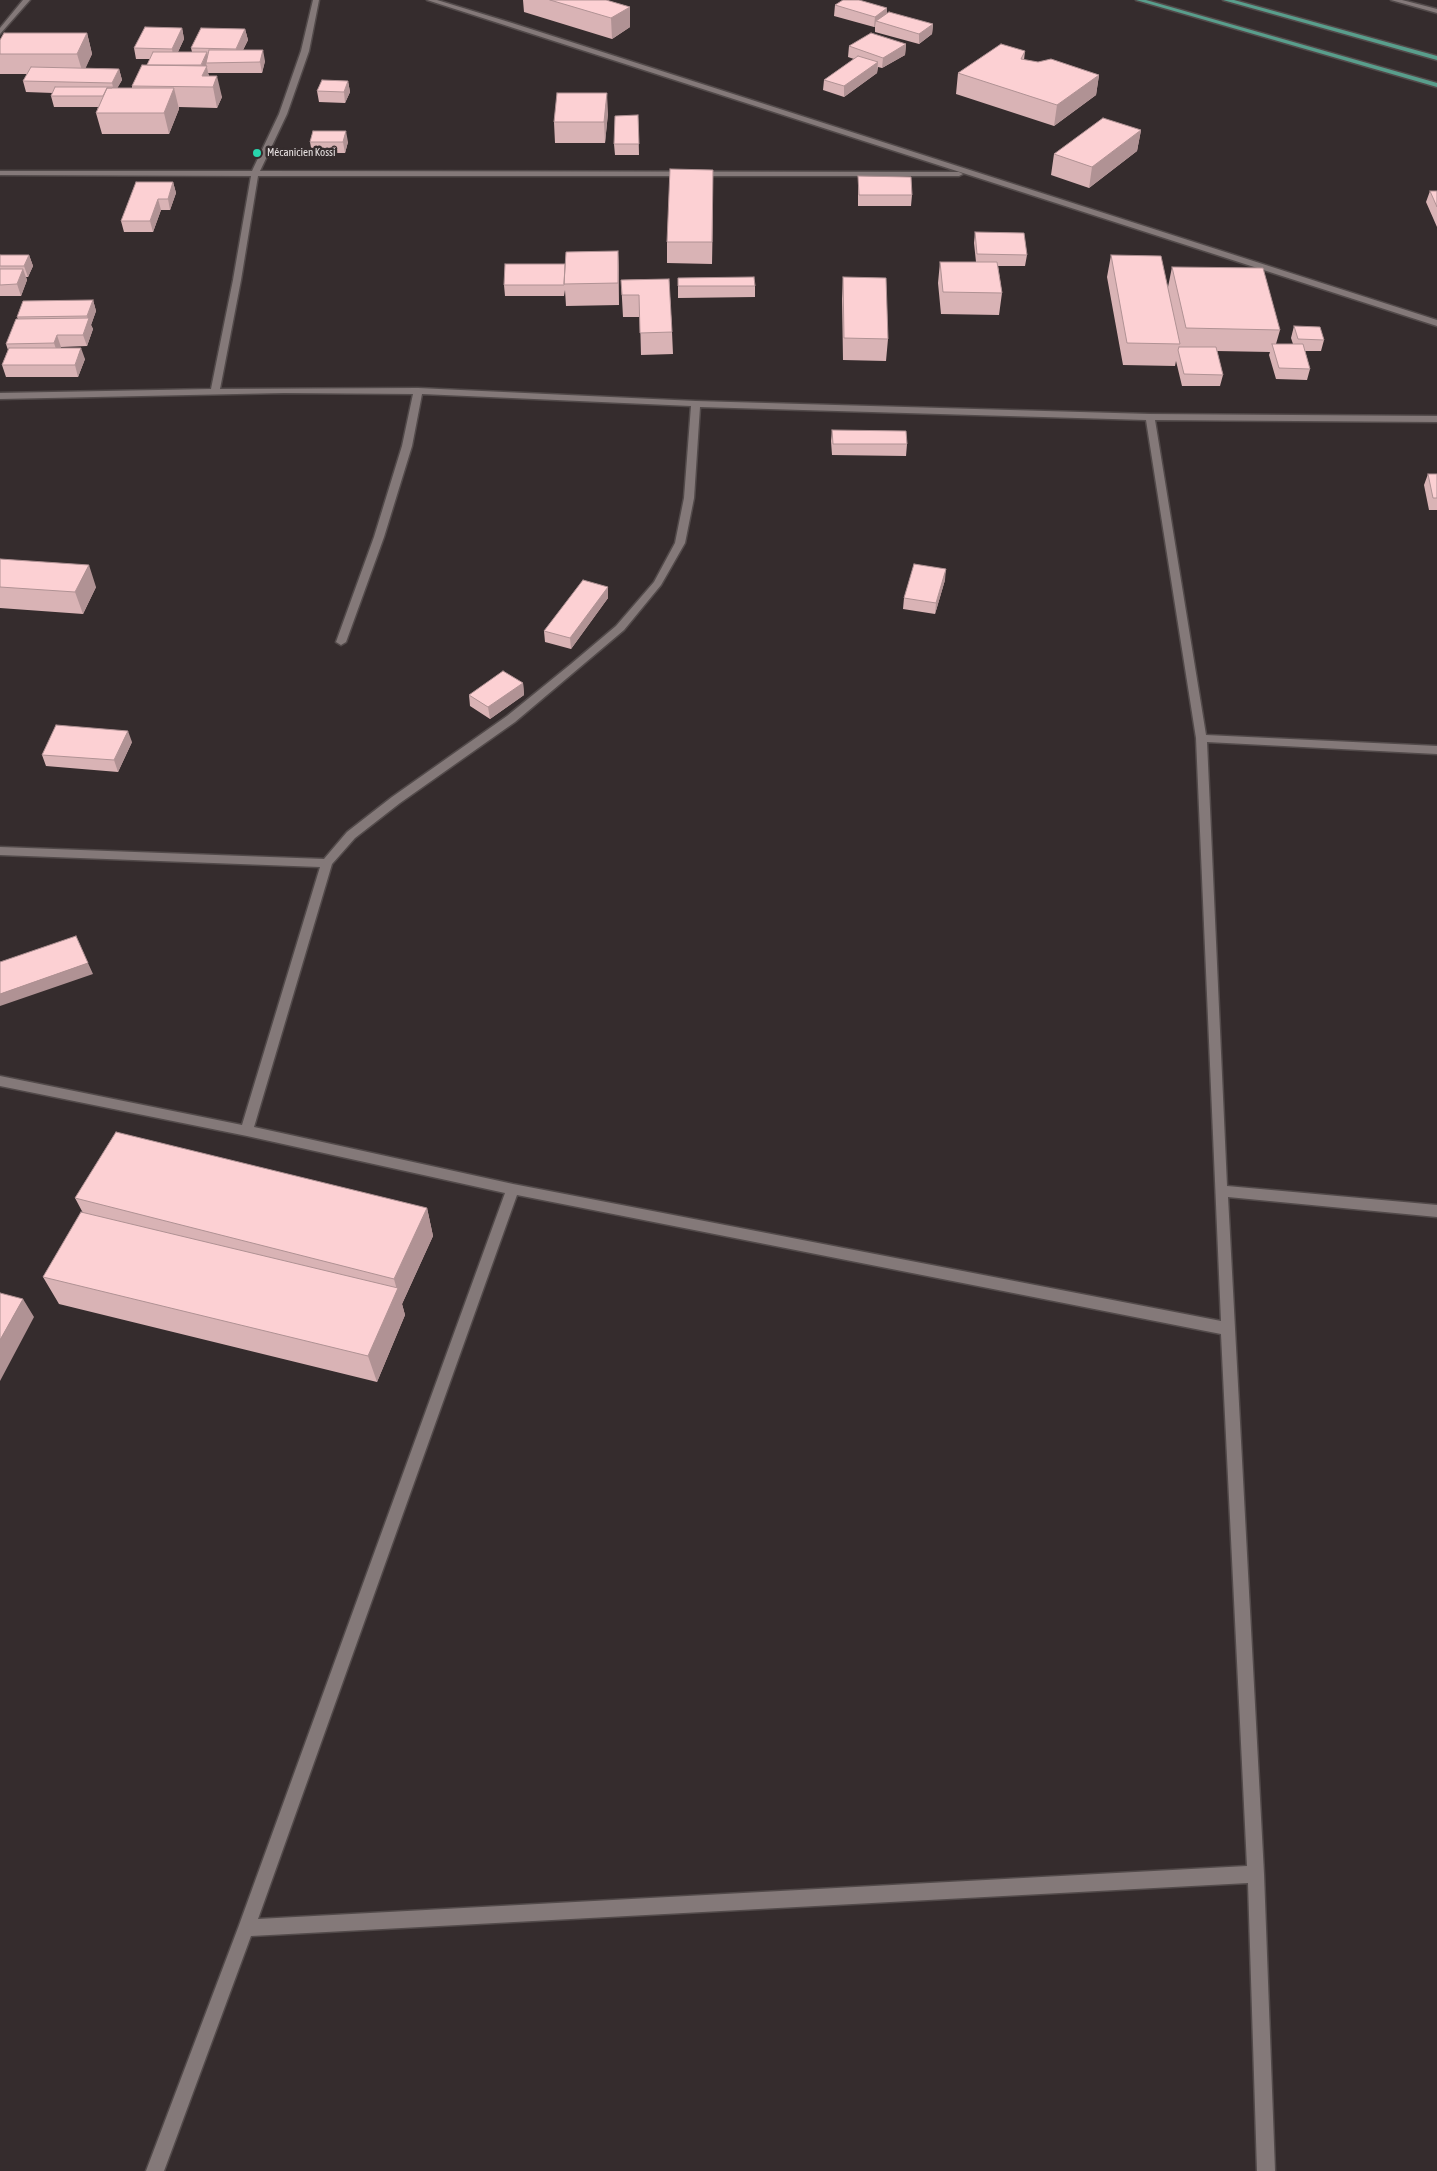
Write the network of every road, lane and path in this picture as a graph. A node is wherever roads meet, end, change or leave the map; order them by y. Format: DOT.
graph roads {
  1 [pos="27,0"];
  2 [pos="316,0"];
  3 [pos="321,0"];
  4 [pos="430,0"];
  5 [pos="1139,0"];
  6 [pos="1226,0"];
  7 [pos="1394,0"];
  8 [pos="1437,11"];
  9 [pos="0,32"];
  10 [pos="1437,58"];
  11 [pos="1437,85"];
  12 [pos="0,172"];
  13 [pos="255,173"];
  14 [pos="972,174"];
  15 [pos="1437,323"];
  16 [pos="215,391"];
  17 [pos="418,391"];
  18 [pos="0,396"];
  19 [pos="696,404"];
  20 [pos="1150,417"];
  21 [pos="1437,418"];
  22 [pos="341,642"];
  23 [pos="1201,738"];
  24 [pos="1437,750"];
  25 [pos="0,851"];
  26 [pos="327,863"];
  27 [pos="0,1081"];
  28 [pos="247,1131"];
  29 [pos="513,1189"];
  30 [pos="1221,1191"];
  31 [pos="1437,1211"];
  32 [pos="1229,1329"];
  33 [pos="1256,1874"];
  34 [pos="246,1928"];
  35 [pos="155,2171"];
  36 [pos="1266,2171"];
  1 -- 9 [label="street"];
  2 -- 3 [label="street"];
  2 -- 13 [label="street"];
  4 -- 14 [label="street"];
  5 -- 11 [label="main road"];
  6 -- 10 [label="main road"];
  7 -- 8 [label="street"];
  12 -- 13 [label="street"];
  13 -- 14 [label="street"];
  13 -- 16 [label="street"];
  14 -- 15 [label="street"];
  16 -- 17 [label="street"];
  16 -- 18 [label="street"];
  17 -- 19 [label="street"];
  17 -- 22 [label="street"];
  19 -- 20 [label="street"];
  19 -- 26 [label="street"];
  20 -- 21 [label="street"];
  20 -- 23 [label="street"];
  23 -- 24 [label="street"];
  23 -- 30 [label="street"];
  25 -- 26 [label="street"];
  26 -- 28 [label="street"];
  27 -- 28 [label="street"];
  28 -- 29 [label="street"];
  29 -- 32 [label="street"];
  29 -- 34 [label="street"];
  30 -- 31 [label="street"];
  30 -- 32 [label="street"];
  32 -- 33 [label="street"];
  33 -- 34 [label="street"];
  33 -- 36 [label="street"];
  34 -- 35 [label="street"];
}
